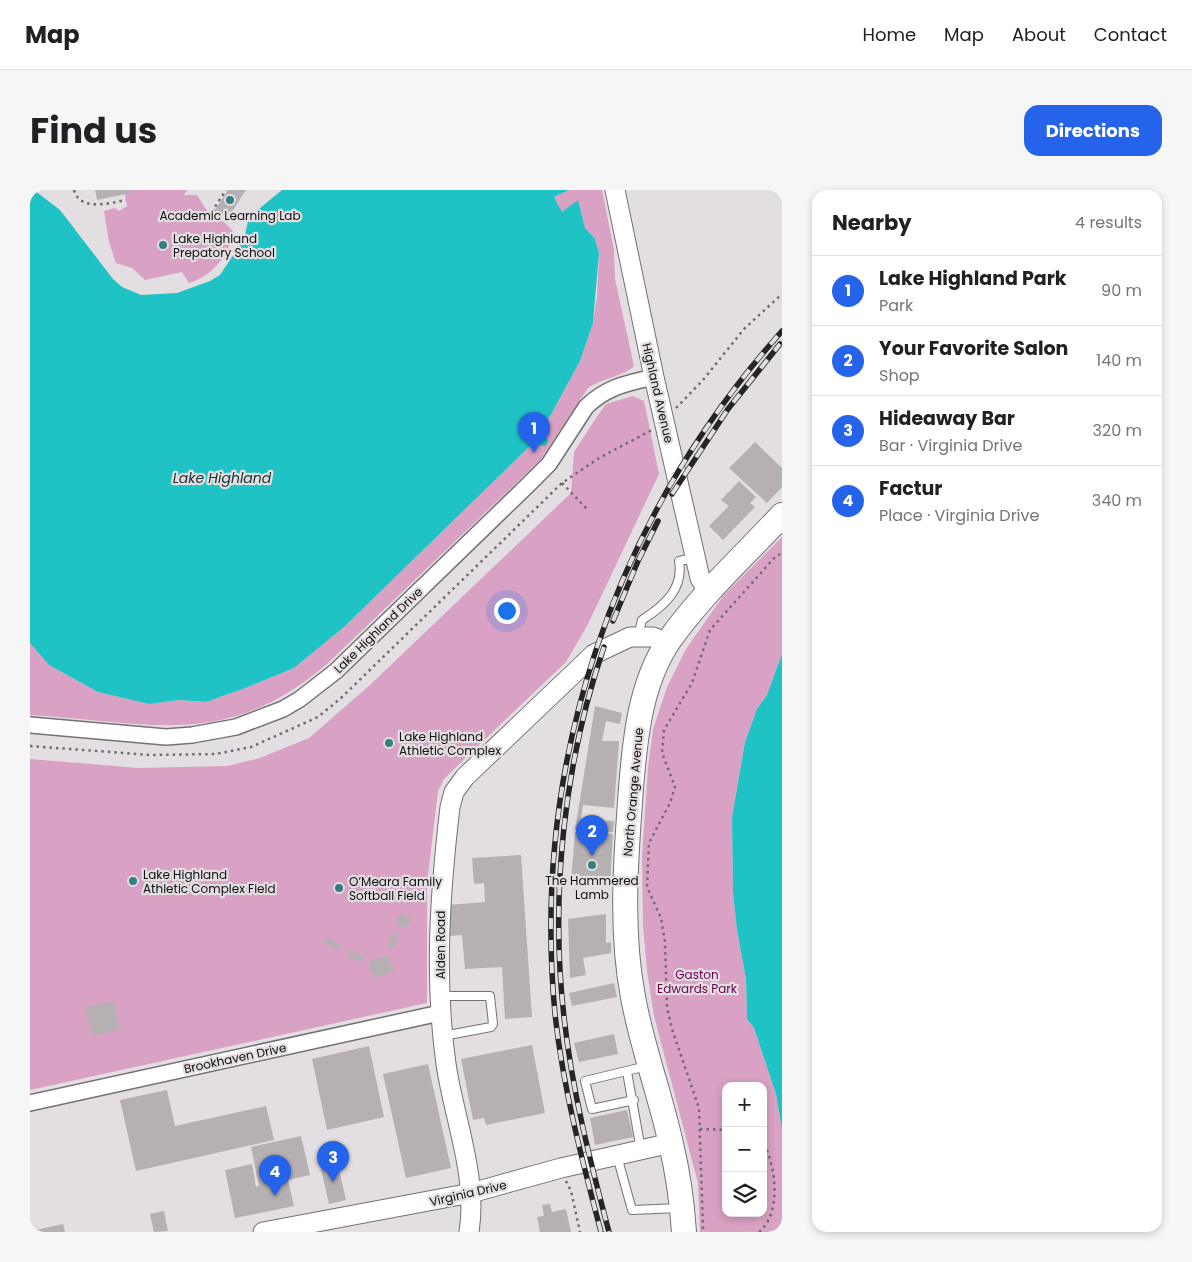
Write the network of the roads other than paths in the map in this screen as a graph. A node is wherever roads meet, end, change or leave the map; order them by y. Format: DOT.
graph roads {
  1 [pos="615,190"];
  2 [pos="654,376"];
  3 [pos="782,515"];
  4 [pos="695,558"];
  5 [pos="709,594"];
  6 [pos="638,636"];
  7 [pos="668,643"];
  8 [pos="30,725"];
  9 [pos="440,1004"];
  10 [pos="443,1036"];
  11 [pos="638,1068"];
  12 [pos="634,1100"];
  13 [pos="30,1103"];
  14 [pos="671,1143"];
  15 [pos="641,1150"];
  16 [pos="617,1156"];
  17 [pos="471,1193"];
  18 [pos="682,1208"];
  19 [pos="283,1230"];
  20 [pos="264,1232"];
  21 [pos="469,1232"];
  22 [pos="684,1232"];
  1 -- 2 [label="street, Highland Avenue"];
  2 -- 4 [label="street, Highland Avenue"];
  2 -- 8 [label="street, Lake Highland Drive"];
  3 -- 5 [label="main road, North Orange Avenue"];
  4 -- 5 [label="street, Highland Avenue"];
  4 -- 6 [label="lane"];
  5 -- 7 [label="main road, North Orange Avenue"];
  6 -- 7 [label="street, Alden Road"];
  6 -- 9 [label="street, Alden Road"];
  7 -- 11 [label="main road, North Orange Avenue"];
  9 -- 10 [label="street, Alden Road"];
  9 -- 10 [label="lane"];
  9 -- 13 [label="street, Brookhaven Drive"];
  10 -- 17 [label="street, Alden Road"];
  11 -- 12 [label="lane"];
  11 -- 12 [label="lane"];
  11 -- 14 [label="main road, North Orange Avenue"];
  12 -- 15 [label="lane"];
  14 -- 15 [label="street, Virginia Drive"];
  14 -- 18 [label="main road, North Orange Avenue"];
  15 -- 16 [label="street, Virginia Drive"];
  16 -- 17 [label="street, Virginia Drive"];
  16 -- 18 [label="lane"];
  17 -- 19 [label="street, Virginia Drive"];
  17 -- 21 [label="street, Alden Road"];
  18 -- 22 [label="main road, North Orange Avenue"];
  19 -- 20 [label="street, Virginia Drive"];
}
